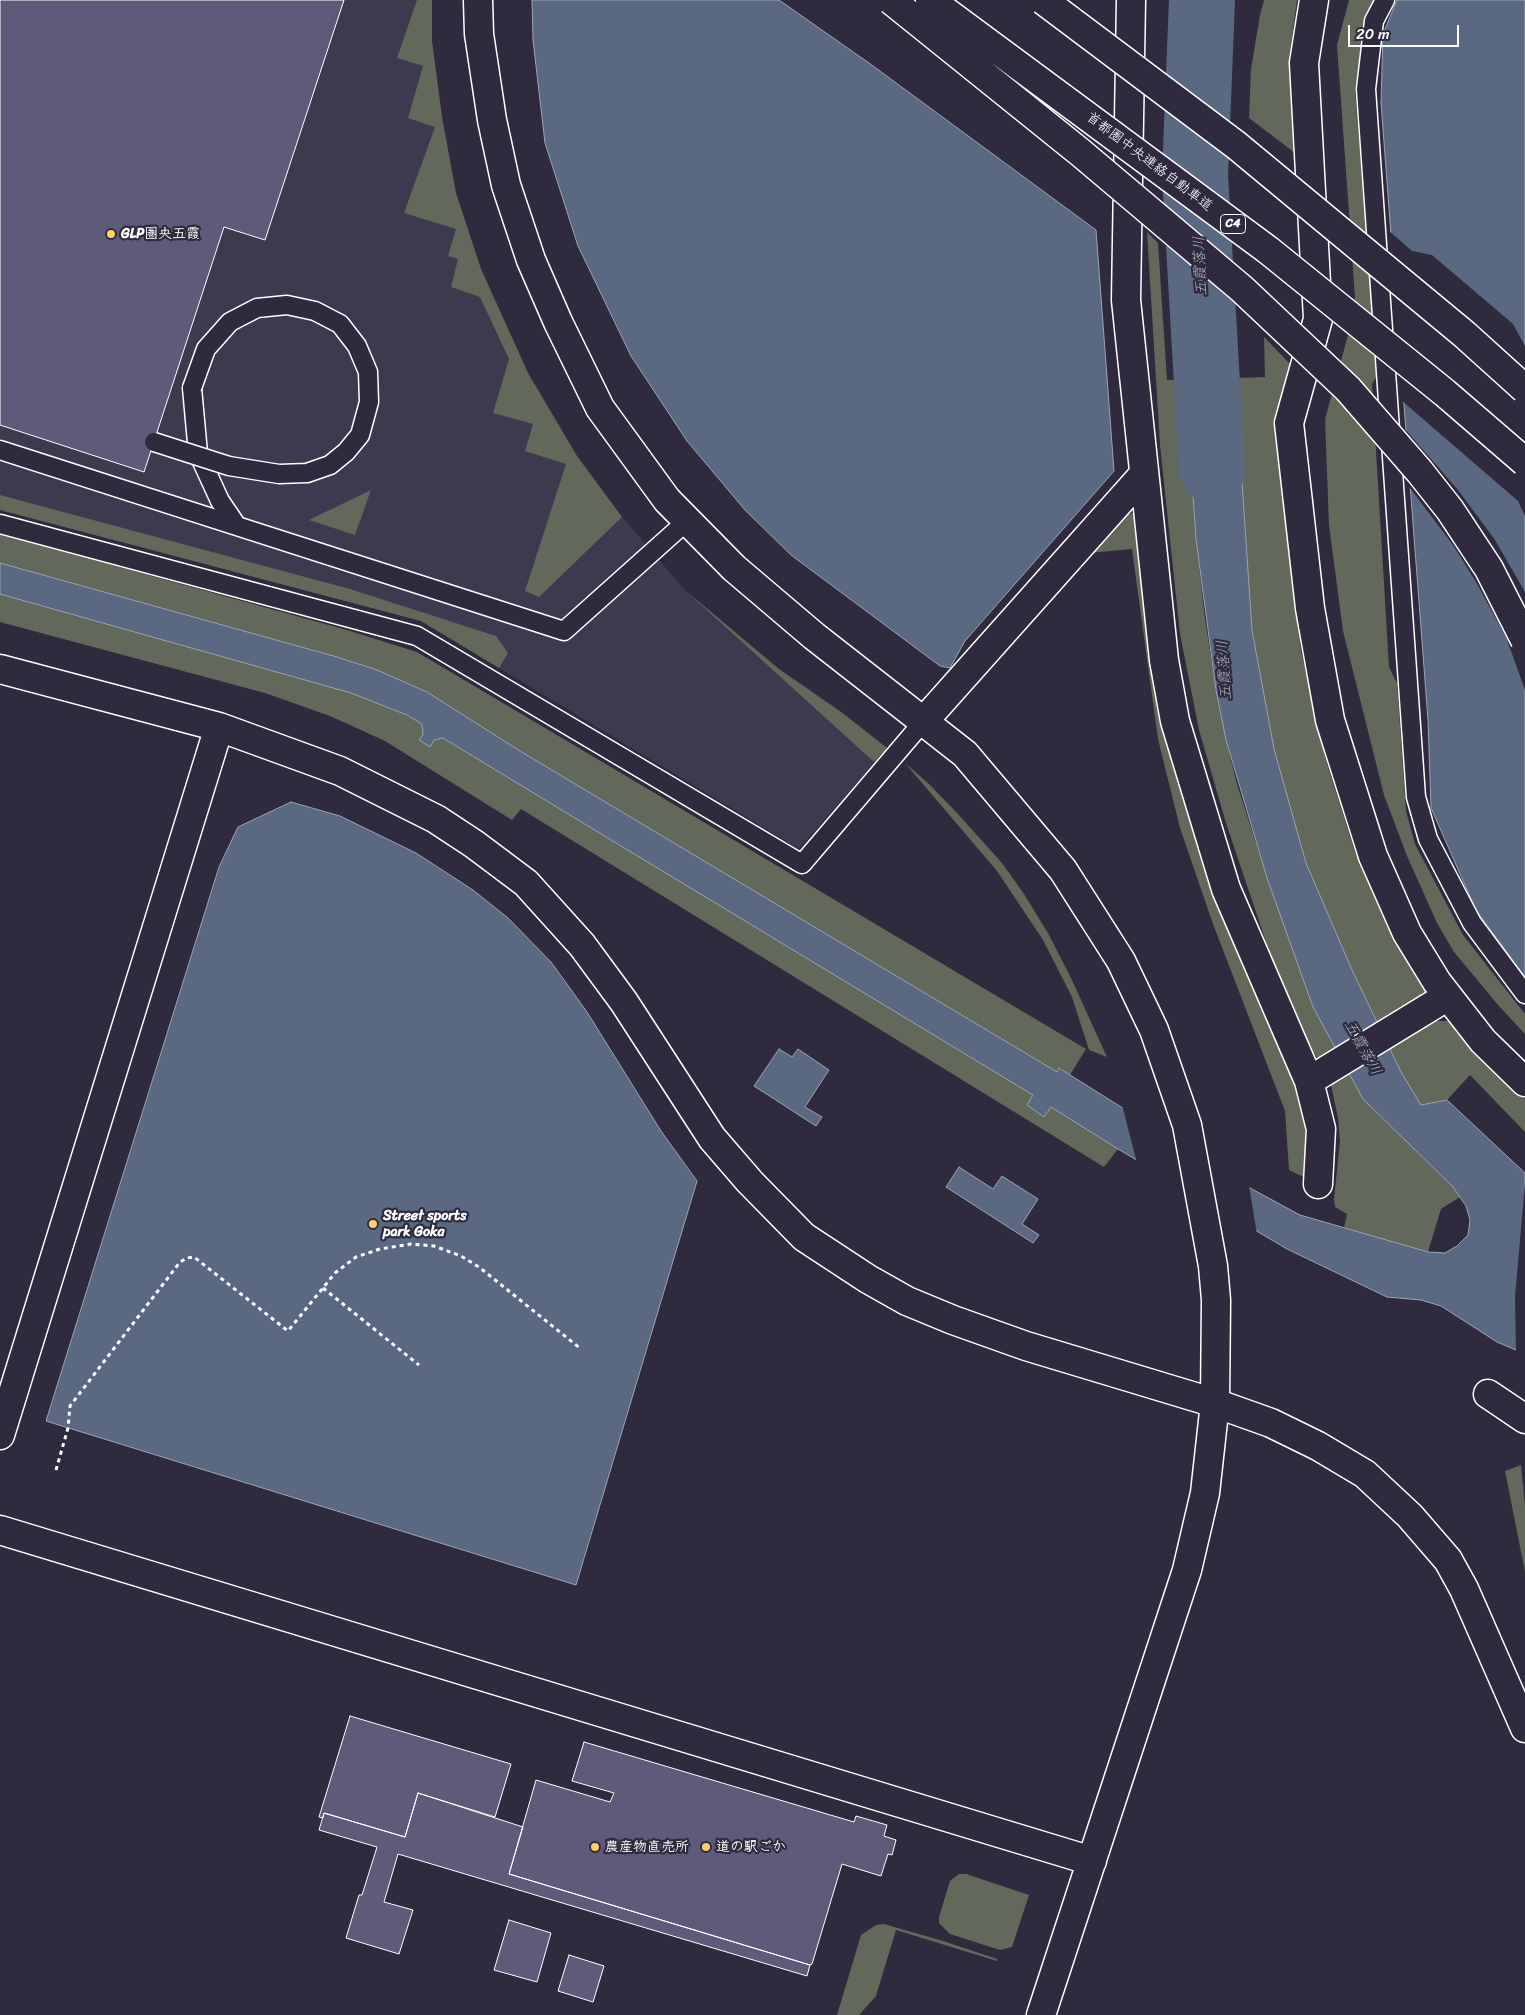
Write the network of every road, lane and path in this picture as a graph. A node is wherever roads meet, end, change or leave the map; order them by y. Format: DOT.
graph roads {
  1 [pos="478,0"];
  2 [pos="891,0"];
  3 [pos="930,0"];
  4 [pos="1043,0"];
  5 [pos="1130,0"];
  6 [pos="1314,0"];
  7 [pos="1385,0"];
  8 [pos="1525,389"];
  9 [pos="154,442"];
  10 [pos="0,450"];
  11 [pos="1525,462"];
  12 [pos="1144,474"];
  13 [pos="687,520"];
  14 [pos="0,524"];
  15 [pos="237,526"];
  16 [pos="1525,640"];
  17 [pos="0,669"];
  18 [pos="923,722"];
  19 [pos="219,726"];
  20 [pos="1525,994"];
  21 [pos="1448,996"];
  22 [pos="1309,1081"];
  23 [pos="1525,1082"];
  24 [pos="1318,1184"];
  25 [pos="323,1288"];
  26 [pos="581,1349"];
  27 [pos="419,1365"];
  28 [pos="1488,1394"];
  29 [pos="1216,1403"];
  30 [pos="1525,1419"];
  31 [pos="0,1435"];
  32 [pos="56,1470"];
  33 [pos="0,1530"];
  34 [pos="1525,1728"];
  35 [pos="1092,1862"];
  36 [pos="1041,2015"];
  1 -- 13 [label="main road"];
  2 -- 16 [label="main road, bridge"];
  3 -- 11 [label="main road, 首都圏中央連絡自動車道 / C4, bridge"];
  4 -- 8 [label="main road, bridge"];
  5 -- 12 [label="main road"];
  6 -- 21 [label="main road"];
  7 -- 20 [label="lane"];
  9 -- 15 [label="lane, bridge"];
  10 -- 15 [label="lane"];
  12 -- 18 [label="main road"];
  12 -- 22 [label="main road"];
  13 -- 15 [label="lane"];
  13 -- 18 [label="main road"];
  14 -- 18 [label="lane"];
  17 -- 19 [label="main road"];
  18 -- 29 [label="main road"];
  19 -- 29 [label="main road"];
  19 -- 31 [label="main road"];
  21 -- 22 [label="main road"];
  21 -- 23 [label="main road"];
  22 -- 24 [label="main road"];
  25 -- 26 [label="path"];
  25 -- 27 [label="path"];
  25 -- 32 [label="path"];
  28 -- 30 [label="main road"];
  29 -- 34 [label="main road"];
  29 -- 35 [label="main road"];
  33 -- 35 [label="main road"];
  35 -- 36 [label="main road"];
}
